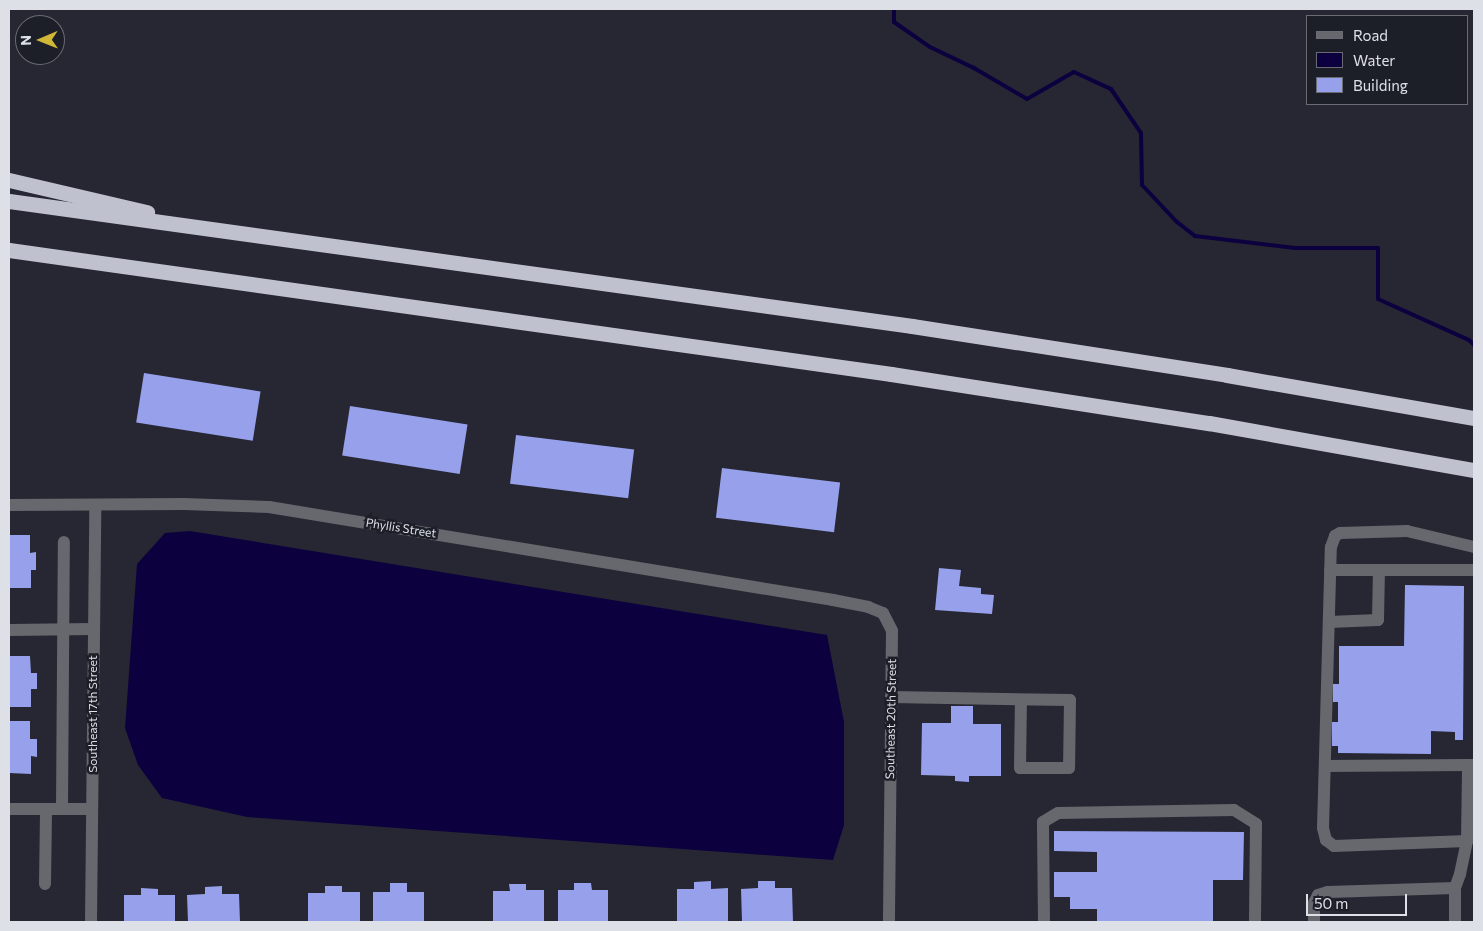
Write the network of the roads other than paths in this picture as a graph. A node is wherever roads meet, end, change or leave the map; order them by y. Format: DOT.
graph roads {
  1 [pos="9,180"];
  2 [pos="9,201"];
  3 [pos="216,230"];
  4 [pos="9,250"];
  5 [pos="9,254"];
  6 [pos="39,254"];
  7 [pos="1474,418"];
  8 [pos="1474,470"];
  9 [pos="9,505"];
  10 [pos="95,506"];
  11 [pos="64,542"];
  12 [pos="1474,547"];
  13 [pos="1330,570"];
  14 [pos="1379,570"];
  15 [pos="1474,570"];
  16 [pos="789,592"];
  17 [pos="1329,622"];
  18 [pos="94,629"];
  19 [pos="9,630"];
  20 [pos="62,630"];
  21 [pos="891,697"];
  22 [pos="1021,700"];
  23 [pos="1471,765"];
  24 [pos="1325,766"];
  25 [pos="62,808"];
  26 [pos="9,809"];
  27 [pos="46,809"];
  28 [pos="92,809"];
  29 [pos="1466,841"];
  30 [pos="44,884"];
  31 [pos="1455,888"];
  32 [pos="92,922"];
  33 [pos="889,922"];
  34 [pos="1044,922"];
  35 [pos="1255,922"];
  36 [pos="1314,922"];
  37 [pos="1455,922"];
  1 -- 3 [label="highway"];
  2 -- 3 [label="highway"];
  3 -- 7 [label="highway"];
  4 -- 6 [label="highway"];
  5 -- 6 [label="highway"];
  6 -- 8 [label="highway"];
  9 -- 10 [label="street, Phyllis Street"];
  10 -- 16 [label="street, Phyllis Street"];
  10 -- 18 [label="street, Southeast 17th Street"];
  11 -- 20 [label="street"];
  12 -- 13 [label="street"];
  13 -- 14 [label="street"];
  13 -- 17 [label="street"];
  14 -- 15 [label="street"];
  14 -- 17 [label="street"];
  16 -- 21 [label="street, Southeast 20th Street"];
  17 -- 24 [label="street"];
  18 -- 20 [label="street"];
  18 -- 28 [label="street, Southeast 17th Street"];
  19 -- 20 [label="street"];
  20 -- 25 [label="street"];
  21 -- 22 [label="street"];
  21 -- 33 [label="street, Southeast 20th Street"];
  22 -- 22 [label="street"];
  23 -- 24 [label="street"];
  23 -- 29 [label="street"];
  24 -- 29 [label="street"];
  25 -- 27 [label="street"];
  25 -- 28 [label="street"];
  26 -- 27 [label="street"];
  27 -- 30 [label="street"];
  28 -- 32 [label="street, Southeast 17th Street"];
  29 -- 31 [label="street"];
  31 -- 36 [label="street"];
  31 -- 37 [label="street"];
  34 -- 35 [label="street"];
}
